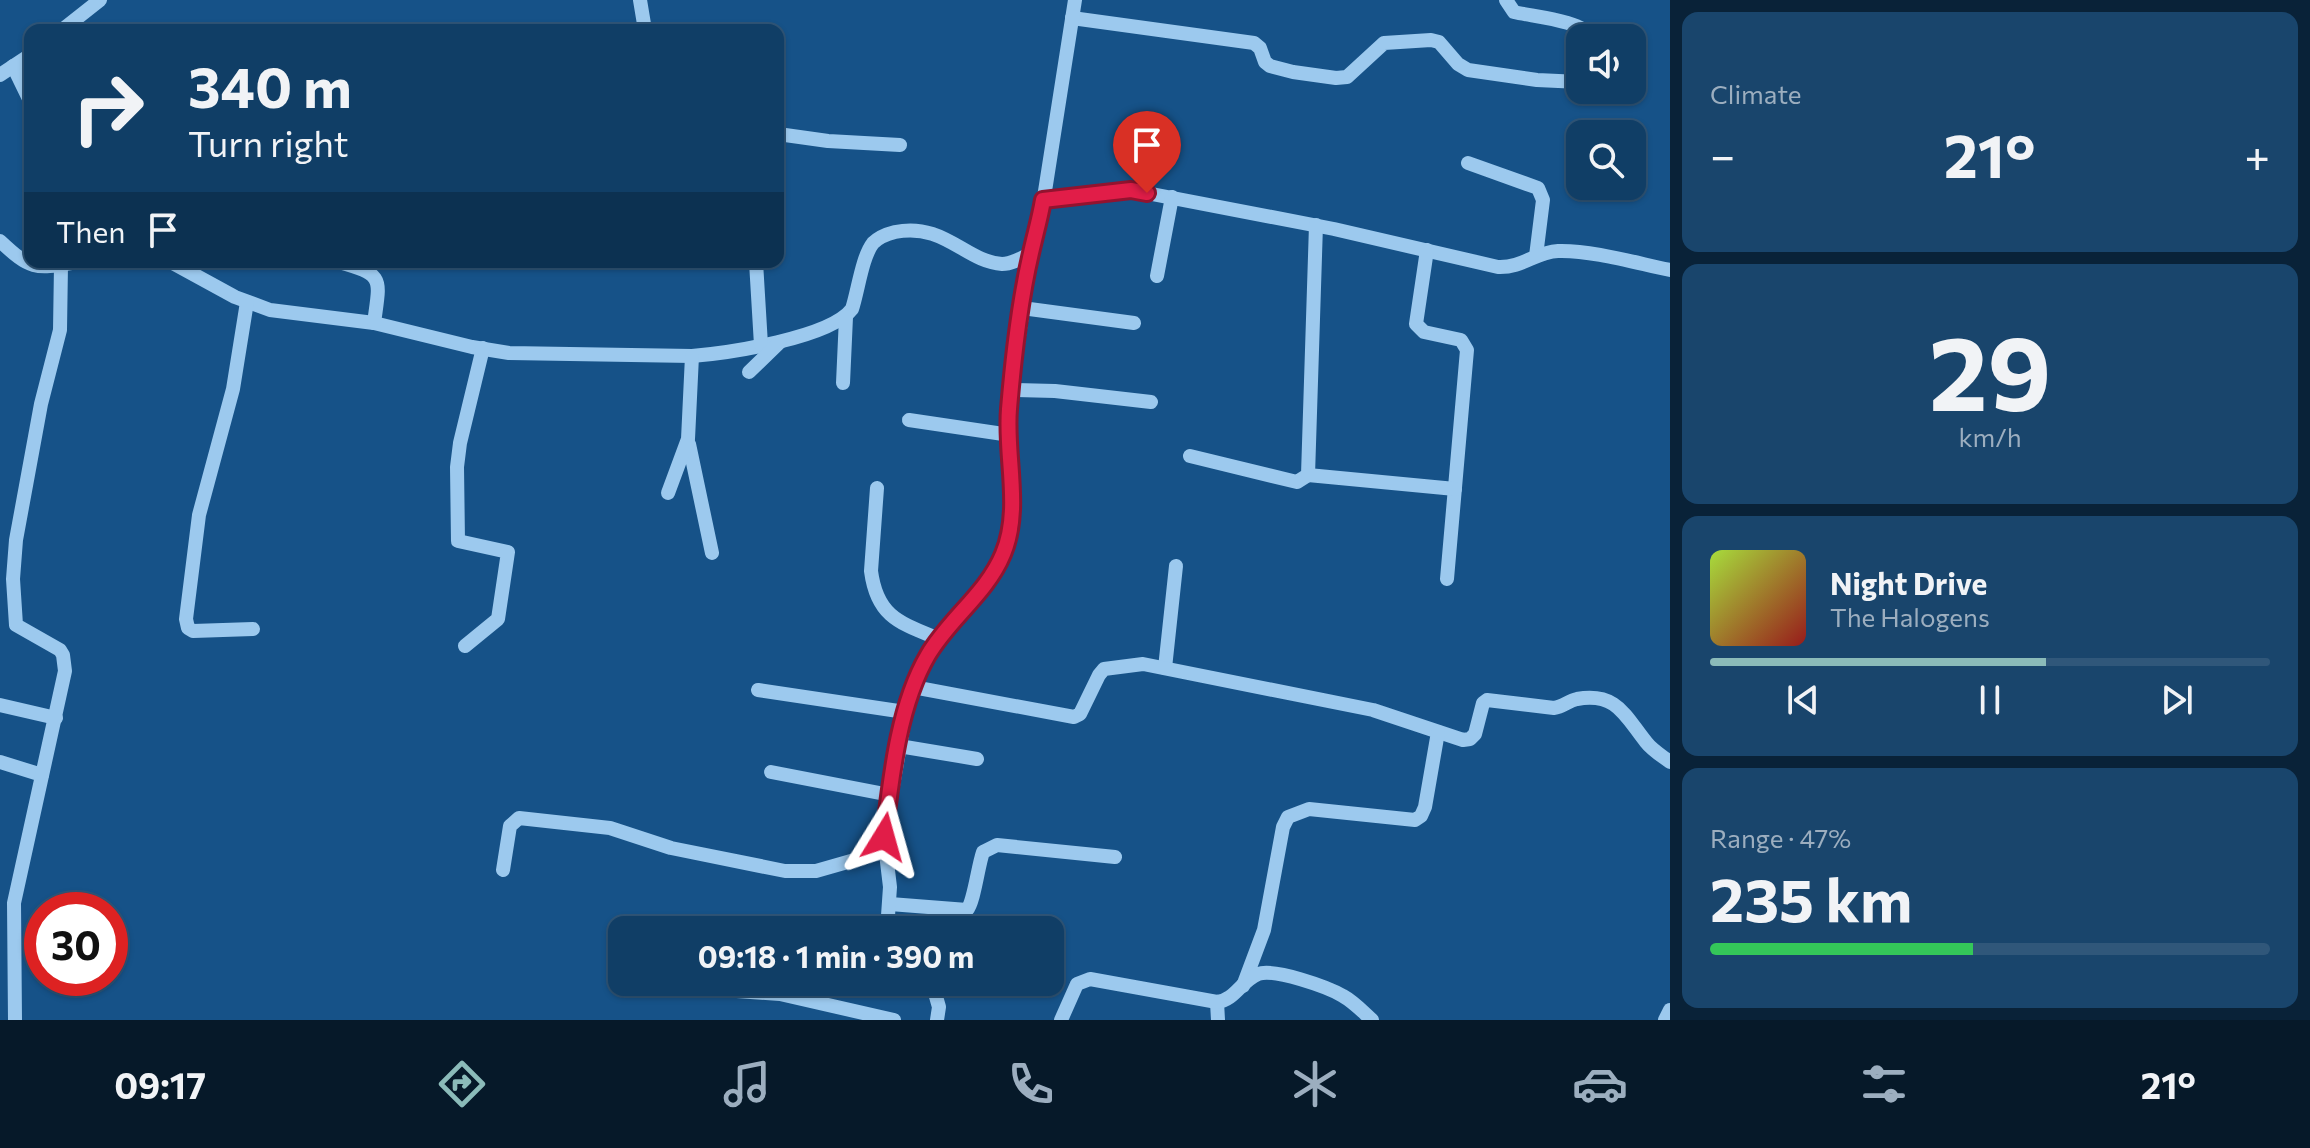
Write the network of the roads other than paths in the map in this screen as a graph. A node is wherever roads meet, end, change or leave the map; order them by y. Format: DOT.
graph roads {
  1 [pos="100,0"];
  2 [pos="640,0"];
  3 [pos="1075,0"];
  4 [pos="1506,0"];
  5 [pos="1072,18"];
  6 [pos="70,24"];
  7 [pos="644,24"];
  8 [pos="1568,24"];
  9 [pos="24,59"];
  10 [pos="13,66"];
  11 [pos="0,75"];
  12 [pos="1566,81"];
  13 [pos="24,89"];
  14 [pos="784,135"];
  15 [pos="900,145"];
  16 [pos="1468,163"];
  17 [pos="1172,197"];
  18 [pos="1043,200"];
  19 [pos="1316,225"];
  20 [pos="0,241"];
  21 [pos="1427,250"];
  22 [pos="1031,253"];
  23 [pos="1536,256"];
  24 [pos="24,263"];
  25 [pos="61,268"];
  26 [pos="182,268"];
  27 [pos="358,268"];
  28 [pos="756,268"];
  29 [pos="1670,270"];
  30 [pos="1157,276"];
  31 [pos="247,302"];
  32 [pos="1022,308"];
  33 [pos="846,317"];
  34 [pos="374,323"];
  35 [pos="1134,323"];
  36 [pos="781,341"];
  37 [pos="761,345"];
  38 [pos="483,348"];
  39 [pos="692,356"];
  40 [pos="749,372"];
  41 [pos="843,383"];
  42 [pos="1011,390"];
  43 [pos="1151,402"];
  44 [pos="909,420"];
  45 [pos="1010,435"];
  46 [pos="688,439"];
  47 [pos="1190,456"];
  48 [pos="1308,475"];
  49 [pos="877,488"];
  50 [pos="1455,489"];
  51 [pos="668,493"];
  52 [pos="712,553"];
  53 [pos="1176,566"];
  54 [pos="1447,579"];
  55 [pos="7,618"];
  56 [pos="253,629"];
  57 [pos="939,639"];
  58 [pos="465,646"];
  59 [pos="1165,668"];
  60 [pos="913,687"];
  61 [pos="758,690"];
  62 [pos="0,705"];
  63 [pos="905,712"];
  64 [pos="56,718"];
  65 [pos="1438,732"];
  66 [pos="899,746"];
  67 [pos="977,759"];
  68 [pos="0,762"];
  69 [pos="1670,762"];
  70 [pos="771,772"];
  71 [pos="42,775"];
  72 [pos="890,795"];
  73 [pos="886,851"];
  74 [pos="1115,857"];
  75 [pos="503,870"];
  76 [pos="7,901"];
  77 [pos="890,904"];
  78 [pos="889,916"];
  79 [pos="1243,986"];
  80 [pos="783,996"];
  81 [pos="937,996"];
  82 [pos="1217,1002"];
  83 [pos="1670,1010"];
  84 [pos="15,1020"];
  85 [pos="894,1020"];
  86 [pos="937,1020"];
  87 [pos="1061,1020"];
  88 [pos="1218,1020"];
  89 [pos="1372,1020"];
  90 [pos="1665,1020"];
  1 -- 6 [label="street"];
  2 -- 7 [label="street"];
  3 -- 5 [label="street"];
  4 -- 8 [label="street"];
  5 -- 12 [label="street"];
  5 -- 18 [label="street"];
  9 -- 10 [label="street"];
  10 -- 11 [label="street"];
  10 -- 13 [label="street"];
  14 -- 15 [label="street"];
  16 -- 23 [label="street"];
  17 -- 18 [label="street"];
  17 -- 19 [label="street"];
  17 -- 30 [label="street"];
  18 -- 22 [label="street"];
  19 -- 21 [label="street"];
  19 -- 48 [label="street"];
  20 -- 24 [label="street"];
  21 -- 23 [label="street"];
  21 -- 50 [label="street"];
  22 -- 32 [label="street"];
  22 -- 33 [label="street"];
  23 -- 29 [label="street"];
  25 -- 55 [label="street"];
  26 -- 31 [label="street"];
  27 -- 34 [label="street"];
  28 -- 37 [label="street"];
  31 -- 34 [label="street"];
  31 -- 56 [label="street"];
  32 -- 35 [label="street"];
  32 -- 42 [label="street"];
  33 -- 36 [label="street"];
  33 -- 41 [label="street"];
  34 -- 38 [label="street"];
  36 -- 37 [label="street"];
  36 -- 40 [label="street"];
  37 -- 39 [label="street"];
  38 -- 39 [label="street"];
  38 -- 58 [label="street"];
  39 -- 46 [label="street"];
  42 -- 43 [label="street"];
  42 -- 45 [label="street"];
  44 -- 45 [label="street"];
  45 -- 57 [label="street"];
  46 -- 51 [label="street"];
  46 -- 52 [label="street"];
  47 -- 48 [label="street"];
  48 -- 50 [label="street"];
  49 -- 57 [label="street"];
  50 -- 54 [label="street"];
  53 -- 59 [label="street"];
  55 -- 64 [label="street"];
  57 -- 60 [label="street"];
  59 -- 60 [label="street"];
  59 -- 65 [label="street"];
  60 -- 63 [label="street"];
  61 -- 63 [label="street"];
  62 -- 64 [label="street"];
  63 -- 66 [label="street"];
  64 -- 71 [label="street"];
  65 -- 69 [label="street"];
  65 -- 79 [label="street"];
  66 -- 67 [label="street"];
  66 -- 72 [label="street"];
  68 -- 71 [label="street"];
  70 -- 72 [label="street"];
  71 -- 76 [label="street"];
  72 -- 73 [label="street"];
  73 -- 75 [label="street"];
  73 -- 77 [label="street"];
  74 -- 77 [label="street"];
  76 -- 84 [label="street"];
  77 -- 78 [label="street"];
  79 -- 82 [label="street"];
  79 -- 89 [label="street"];
  80 -- 85 [label="street"];
  81 -- 86 [label="street"];
  82 -- 87 [label="street"];
  82 -- 88 [label="street"];
  83 -- 90 [label="street"];
}
